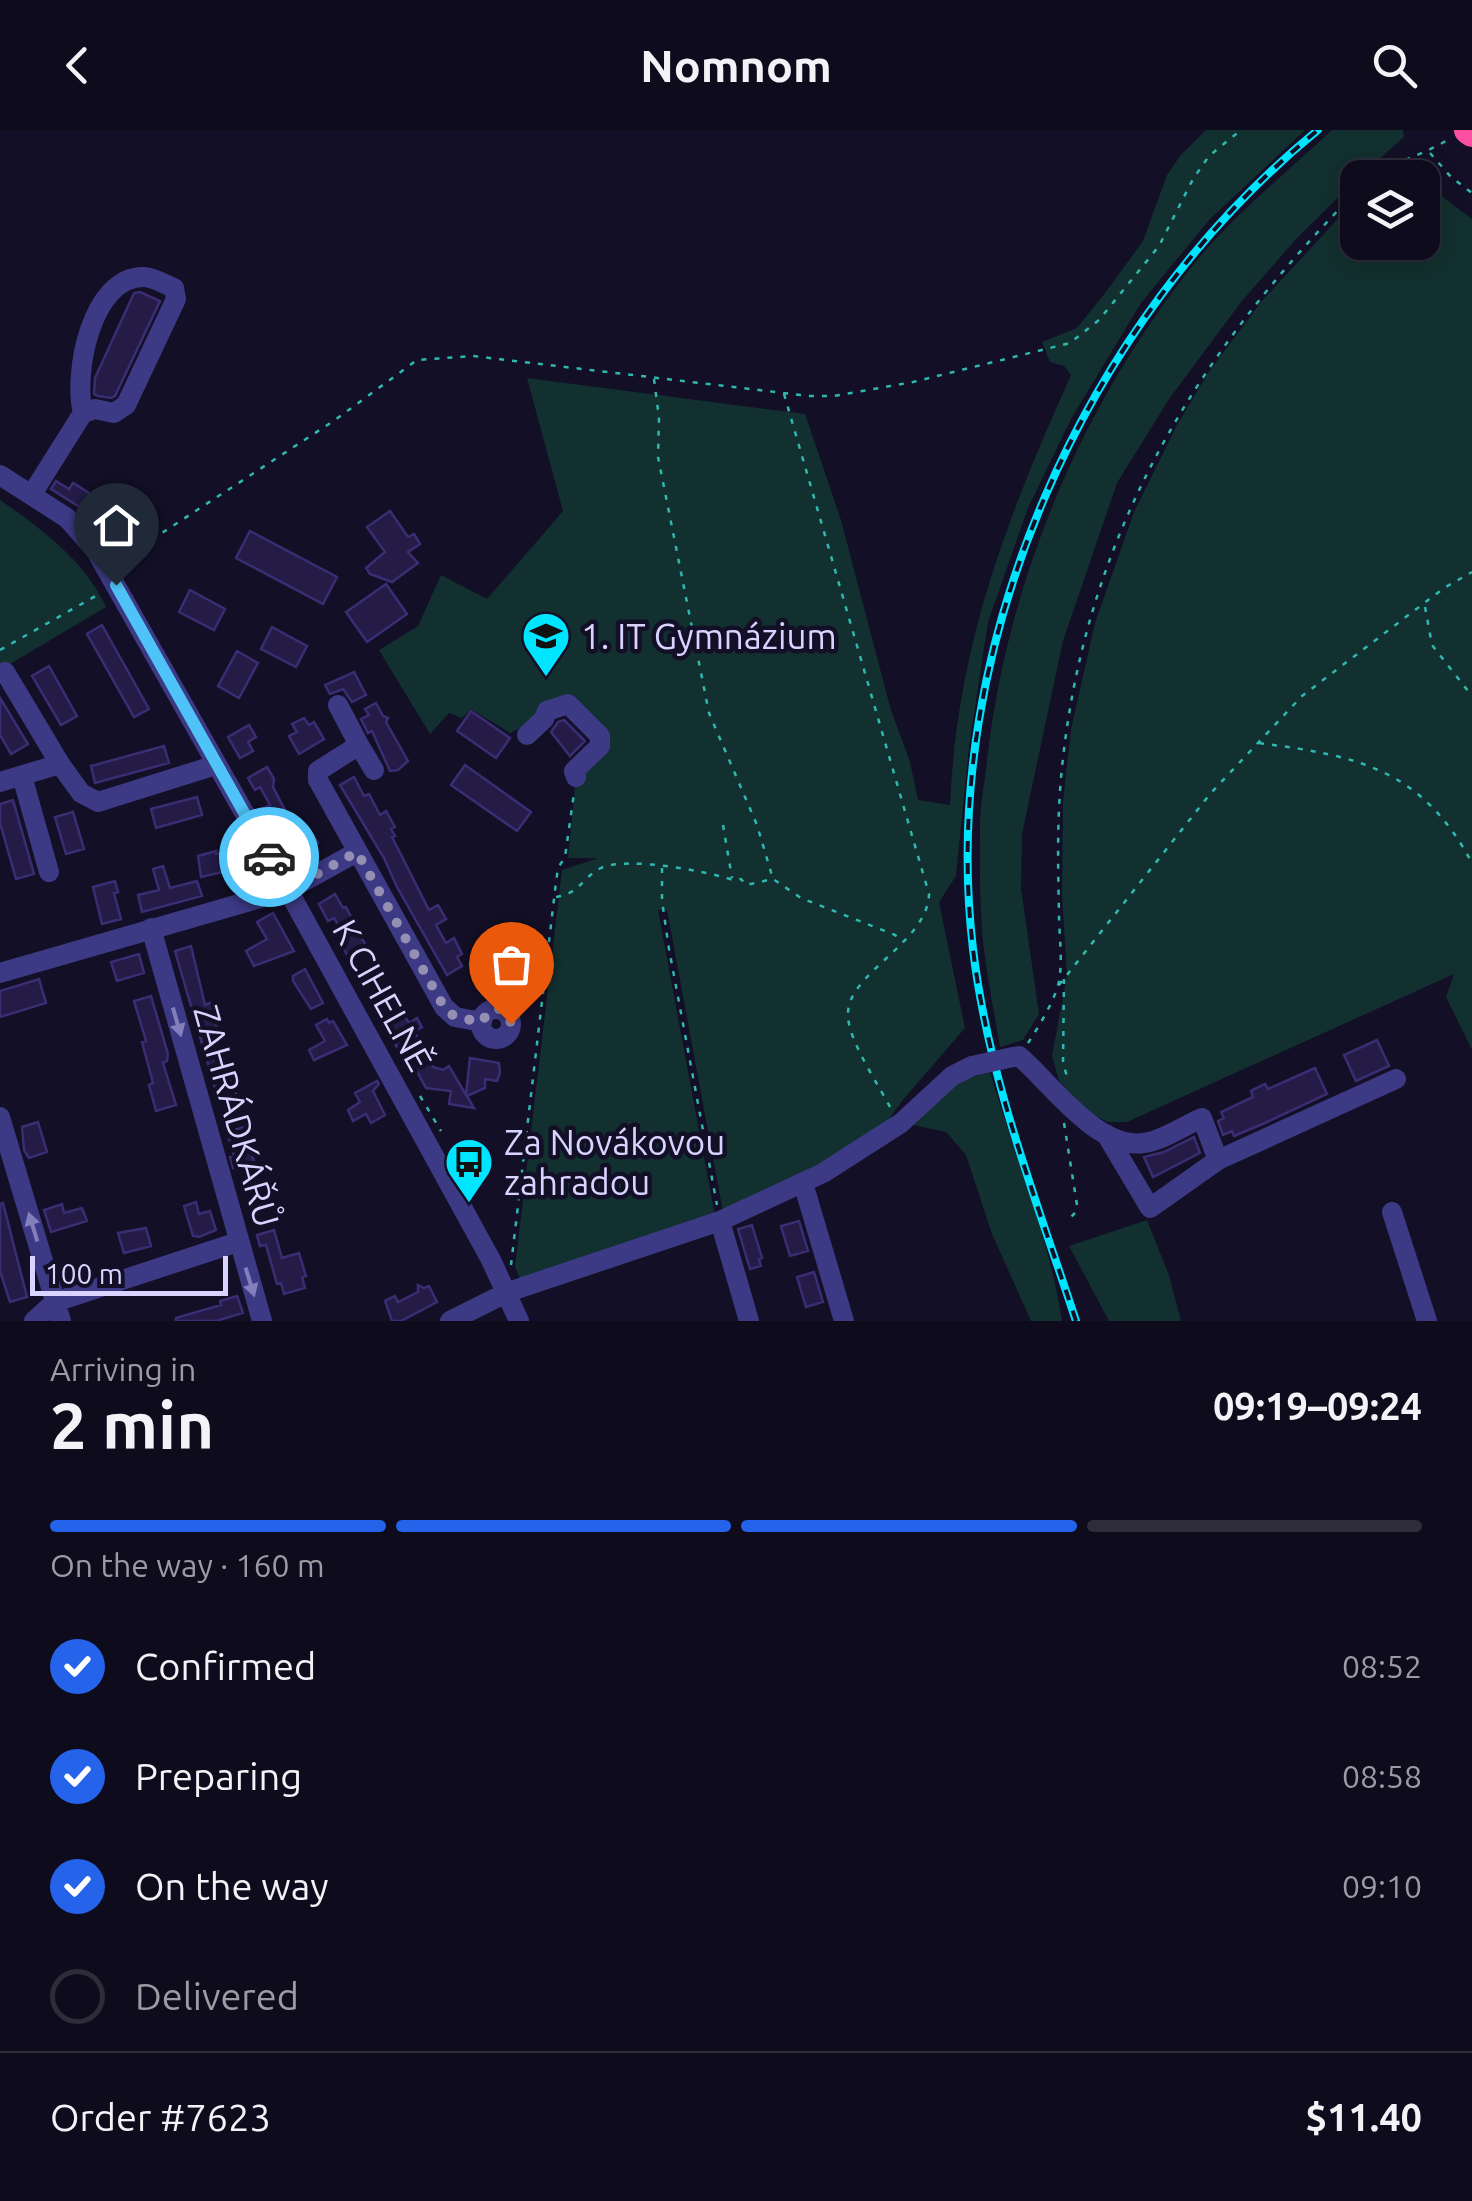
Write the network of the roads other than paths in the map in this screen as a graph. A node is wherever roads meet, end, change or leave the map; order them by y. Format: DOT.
graph roads {
  1 [pos="82,414"];
  2 [pos="0,475"];
  3 [pos="32,494"];
  4 [pos="5,672"];
  5 [pos="338,705"];
  6 [pos="527,734"];
  7 [pos="359,745"];
  8 [pos="60,764"];
  9 [pos="216,764"];
  10 [pos="374,770"];
  11 [pos="22,776"];
  12 [pos="576,777"];
  13 [pos="0,782"];
  14 [pos="357,852"];
  15 [pos="49,872"];
  16 [pos="288,890"];
  17 [pos="151,928"];
  18 [pos="0,974"];
  19 [pos="482,1022"];
  20 [pos="1396,1079"];
  21 [pos="0,1117"];
  22 [pos="1106,1134"];
  23 [pos="1218,1160"];
  24 [pos="803,1183"];
  25 [pos="1392,1212"];
  26 [pos="720,1221"];
  27 [pos="238,1242"];
  28 [pos="508,1292"];
  29 [pos="58,1312"];
  30 [pos="34,1321"];
  31 [pos="262,1321"];
  32 [pos="450,1321"];
  33 [pos="519,1321"];
  34 [pos="750,1321"];
  35 [pos="844,1321"];
  36 [pos="1427,1321"];
  1 -- 1 [label="street"];
  1 -- 3 [label="street"];
  2 -- 3 [label="street, K CIHELNĚ"];
  3 -- 9 [label="street, K CIHELNĚ"];
  4 -- 8 [label="street"];
  5 -- 7 [label="street"];
  6 -- 12 [label="street"];
  7 -- 10 [label="street"];
  7 -- 14 [label="street"];
  8 -- 9 [label="street"];
  8 -- 11 [label="street"];
  9 -- 16 [label="street, K CIHELNĚ"];
  11 -- 13 [label="street"];
  11 -- 15 [label="street"];
  14 -- 16 [label="street"];
  14 -- 19 [label="street"];
  16 -- 17 [label="street"];
  16 -- 28 [label="street, K CIHELNĚ"];
  17 -- 18 [label="street"];
  17 -- 27 [label="street, ZAHRÁDKÁŘŮ, one-way"];
  20 -- 23 [label="street"];
  29 -- 21 [label="street, one-way"];
  22 -- 23 [label="street"];
  22 -- 23 [label="street"];
  22 -- 24 [label="street, bridge"];
  24 -- 26 [label="street"];
  24 -- 35 [label="street"];
  25 -- 36 [label="street"];
  26 -- 28 [label="street"];
  26 -- 34 [label="street"];
  27 -- 29 [label="street"];
  27 -- 31 [label="street, ZAHRÁDKÁŘŮ, one-way"];
  28 -- 32 [label="street"];
  28 -- 33 [label="street, K CIHELNĚ"];
  29 -- 30 [label="street"];
}
